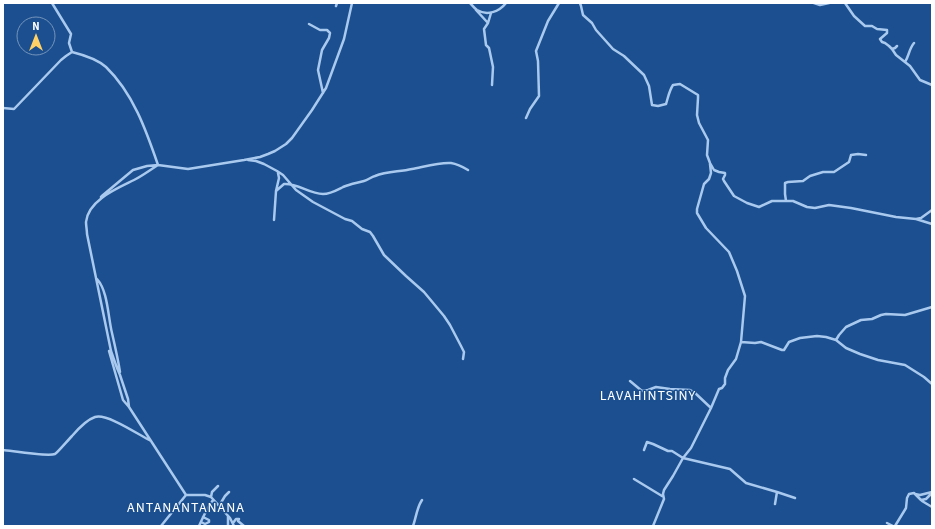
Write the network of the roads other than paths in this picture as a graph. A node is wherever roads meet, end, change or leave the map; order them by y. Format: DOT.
graph roads {
  1 [pos="52,3"];
  2 [pos="352,3"];
  3 [pos="470,3"];
  4 [pos="506,3"];
  5 [pos="559,3"];
  6 [pos="580,3"];
  7 [pos="814,3"];
  8 [pos="828,3"];
  9 [pos="845,3"];
  10 [pos="476,10"];
  11 [pos="491,13"];
  12 [pos="488,22"];
  13 [pos="309,24"];
  14 [pos="914,43"];
  15 [pos="897,46"];
  16 [pos="892,49"];
  17 [pos="72,52"];
  18 [pos="905,62"];
  19 [pos="492,85"];
  20 [pos="932,85"];
  21 [pos="323,94"];
  22 [pos="3,108"];
  23 [pos="526,118"];
  24 [pos="866,155"];
  25 [pos="260,157"];
  26 [pos="244,160"];
  27 [pos="264,164"];
  28 [pos="710,164"];
  29 [pos="158,165"];
  30 [pos="468,170"];
  31 [pos="277,171"];
  32 [pos="290,183"];
  33 [pos="276,191"];
  34 [pos="100,199"];
  35 [pos="786,201"];
  36 [pos="932,210"];
  37 [pos="916,219"];
  38 [pos="274,220"];
  39 [pos="932,224"];
  40 [pos="96,279"];
  41 [pos="932,307"];
  42 [pos="836,340"];
  43 [pos="741,342"];
  44 [pos="111,351"];
  45 [pos="463,359"];
  46 [pos="120,375"];
  47 [pos="630,381"];
  48 [pos="932,384"];
  49 [pos="129,407"];
  50 [pos="711,408"];
  51 [pos="151,441"];
  52 [pos="3,450"];
  53 [pos="644,450"];
  54 [pos="683,458"];
  55 [pos="634,480"];
  56 [pos="218,486"];
  57 [pos="230,492"];
  58 [pos="777,492"];
  59 [pos="932,493"];
  60 [pos="916,494"];
  61 [pos="186,495"];
  62 [pos="663,496"];
  63 [pos="211,497"];
  64 [pos="795,498"];
  65 [pos="214,500"];
  66 [pos="422,500"];
  67 [pos="921,500"];
  68 [pos="775,504"];
  69 [pos="219,506"];
  70 [pos="932,507"];
  71 [pos="229,516"];
  72 [pos="203,517"];
  73 [pos="202,522"];
  74 [pos="232,522"];
  75 [pos="887,523"];
  76 [pos="161,526"];
  77 [pos="199,526"];
  78 [pos="228,526"];
  79 [pos="234,526"];
  80 [pos="244,526"];
  81 [pos="413,526"];
  82 [pos="653,526"];
  83 [pos="894,526"];
  1 -- 17 [label="street"];
  2 -- 21 [label="street"];
  3 -- 10 [label="street"];
  4 -- 11 [label="street"];
  5 -- 23 [label="street"];
  6 -- 28 [label="street"];
  7 -- 8 [label="street"];
  9 -- 16 [label="street"];
  10 -- 11 [label="street"];
  10 -- 12 [label="street"];
  11 -- 12 [label="street"];
  12 -- 19 [label="street"];
  13 -- 21 [label="street"];
  14 -- 18 [label="street"];
  15 -- 16 [label="street"];
  16 -- 18 [label="street"];
  17 -- 22 [label="street"];
  17 -- 29 [label="street"];
  18 -- 20 [label="street"];
  21 -- 25 [label="street"];
  24 -- 35 [label="street"];
  25 -- 26 [label="street"];
  25 -- 27 [label="street"];
  26 -- 27 [label="street"];
  26 -- 29 [label="street"];
  27 -- 31 [label="street"];
  28 -- 35 [label="street"];
  28 -- 43 [label="street"];
  29 -- 34 [label="street"];
  29 -- 34 [label="street"];
  30 -- 32 [label="street"];
  31 -- 32 [label="street"];
  31 -- 33 [label="street"];
  32 -- 33 [label="street"];
  32 -- 45 [label="street"];
  33 -- 38 [label="street"];
  34 -- 40 [label="street"];
  35 -- 37 [label="street"];
  36 -- 37 [label="street"];
  37 -- 39 [label="street"];
  40 -- 44 [label="street"];
  40 -- 46 [label="street"];
  41 -- 42 [label="street"];
  42 -- 43 [label="street"];
  42 -- 48 [label="street"];
  43 -- 50 [label="street"];
  44 -- 46 [label="street"];
  44 -- 49 [label="street"];
  46 -- 49 [label="street"];
  47 -- 50 [label="street"];
  49 -- 51 [label="street"];
  50 -- 54 [label="street"];
  51 -- 52 [label="street"];
  51 -- 61 [label="street"];
  53 -- 54 [label="street"];
  54 -- 58 [label="street"];
  54 -- 62 [label="street"];
  55 -- 62 [label="street"];
  56 -- 63 [label="street"];
  57 -- 69 [label="street"];
  58 -- 64 [label="street"];
  58 -- 68 [label="street"];
  59 -- 60 [label="street"];
  59 -- 67 [label="street"];
  60 -- 67 [label="street"];
  60 -- 83 [label="street"];
  61 -- 63 [label="street"];
  61 -- 76 [label="street"];
  62 -- 82 [label="street"];
  63 -- 65 [label="street"];
  65 -- 69 [label="street"];
  65 -- 72 [label="street"];
  66 -- 81 [label="street"];
  67 -- 70 [label="street"];
  69 -- 71 [label="street"];
  71 -- 74 [label="street"];
  71 -- 78 [label="street"];
  72 -- 73 [label="street"];
  72 -- 73 [label="street"];
  73 -- 77 [label="street"];
  74 -- 79 [label="street"];
  74 -- 80 [label="street"];
  75 -- 83 [label="street"];
}
